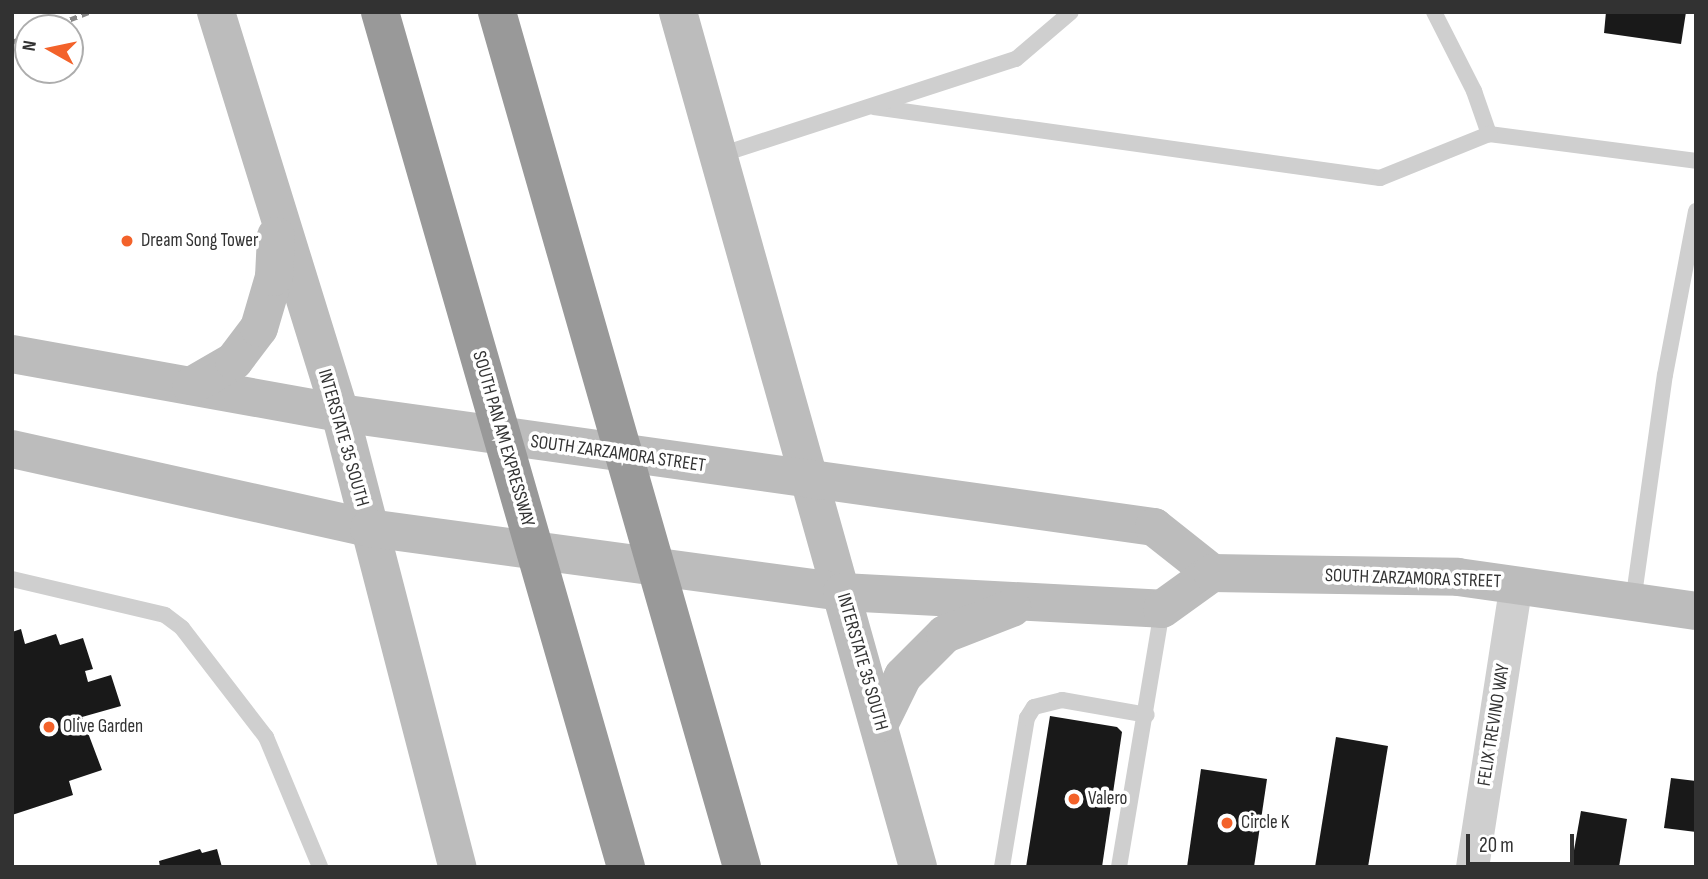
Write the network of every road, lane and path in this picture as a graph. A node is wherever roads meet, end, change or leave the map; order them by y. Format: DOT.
graph roads {
  1 [pos="216,12"];
  2 [pos="380,12"];
  3 [pos="497,12"];
  4 [pos="678,12"];
  5 [pos="1071,12"];
  6 [pos="1434,12"];
  7 [pos="874,107"];
  8 [pos="1489,134"];
  9 [pos="720,155"];
  10 [pos="1696,161"];
  11 [pos="277,209"];
  12 [pos="1696,211"];
  13 [pos="12,354"];
  14 [pos="191,386"];
  15 [pos="340,413"];
  16 [pos="12,449"];
  17 [pos="812,483"];
  18 [pos="369,528"];
  19 [pos="1212,573"];
  20 [pos="12,579"];
  21 [pos="1516,584"];
  22 [pos="842,592"];
  23 [pos="1633,602"];
  24 [pos="1023,604"];
  25 [pos="1162,609"];
  26 [pos="1696,611"];
  27 [pos="1147,715"];
  28 [pos="880,723"];
  29 [pos="320,867"];
  30 [pos="457,867"];
  31 [pos="626,867"];
  32 [pos="741,867"];
  33 [pos="918,867"];
  34 [pos="1002,867"];
  35 [pos="1119,867"];
  36 [pos="1472,867"];
  1 -- 11 [label="main road, INTERSTATE 35 SOUTH"];
  2 -- 31 [label="highway, SOUTH PAN AM EXPRESSWAY"];
  3 -- 32 [label="highway"];
  4 -- 9 [label="main road, INTERSTATE 35 SOUTH"];
  5 -- 7 [label="lane"];
  6 -- 8 [label="lane"];
  7 -- 8 [label="lane"];
  7 -- 9 [label="lane"];
  8 -- 10 [label="lane"];
  9 -- 17 [label="main road, INTERSTATE 35 SOUTH"];
  11 -- 14 [label="main road"];
  11 -- 15 [label="main road, INTERSTATE 35 SOUTH"];
  12 -- 23 [label="lane"];
  13 -- 14 [label="main road, SOUTH ZARZAMORA STREET"];
  14 -- 15 [label="main road, SOUTH ZARZAMORA STREET"];
  15 -- 17 [label="main road, SOUTH ZARZAMORA STREET"];
  15 -- 18 [label="main road, INTERSTATE 35 SOUTH"];
  16 -- 18 [label="main road"];
  17 -- 19 [label="main road, SOUTH ZARZAMORA STREET"];
  17 -- 22 [label="main road, INTERSTATE 35 SOUTH"];
  18 -- 22 [label="main road"];
  18 -- 30 [label="main road, INTERSTATE 35 SOUTH"];
  19 -- 21 [label="main road, SOUTH ZARZAMORA STREET"];
  19 -- 25 [label="main road"];
  20 -- 29 [label="lane"];
  21 -- 23 [label="main road, SOUTH ZARZAMORA STREET"];
  21 -- 36 [label="street, FELIX TREVINO WAY"];
  22 -- 24 [label="main road"];
  22 -- 28 [label="main road, INTERSTATE 35 SOUTH"];
  23 -- 26 [label="main road, SOUTH ZARZAMORA STREET"];
  24 -- 25 [label="main road"];
  24 -- 28 [label="main road"];
  25 -- 27 [label="lane"];
  27 -- 34 [label="lane"];
  27 -- 35 [label="lane"];
  28 -- 33 [label="main road, INTERSTATE 35 SOUTH"];
}
